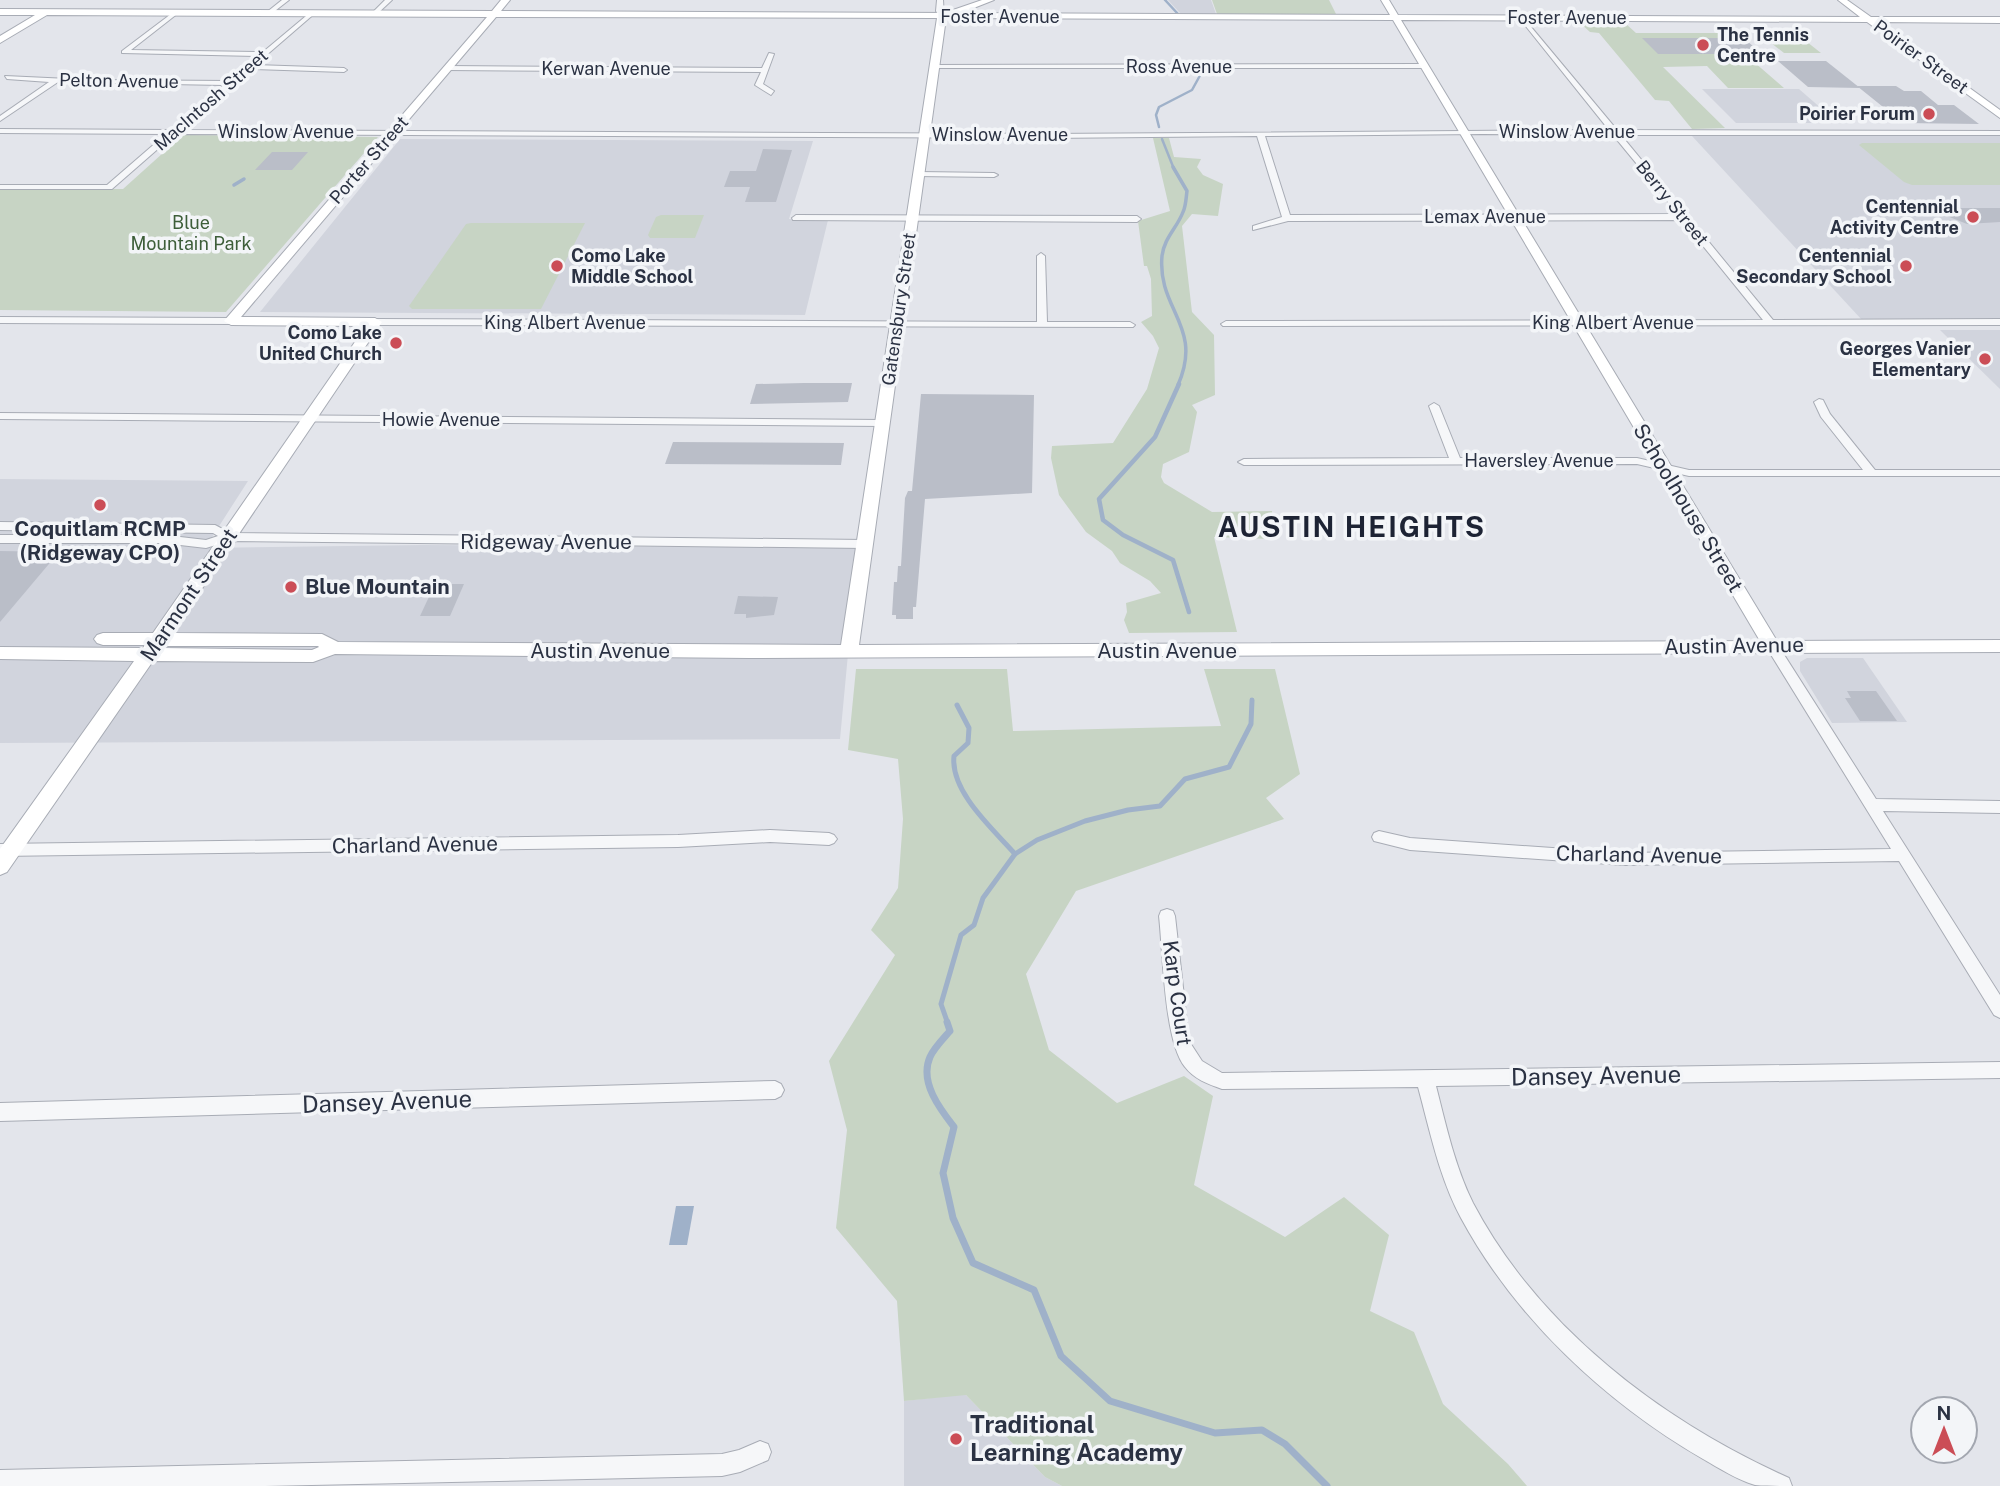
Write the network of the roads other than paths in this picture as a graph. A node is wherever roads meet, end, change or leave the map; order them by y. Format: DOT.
graph roads {
  1 [pos="66,0"];
  2 [pos="286,0"];
  3 [pos="389,0"];
  4 [pos="506,0"];
  5 [pos="940,0"];
  6 [pos="990,0"];
  7 [pos="1385,0"];
  8 [pos="1842,0"];
  9 [pos="175,9"];
  10 [pos="0,12"];
  11 [pos="46,12"];
  12 [pos="269,13"];
  13 [pos="312,13"];
  14 [pos="374,14"];
  15 [pos="493,15"];
  16 [pos="942,17"];
  17 [pos="1395,17"];
  18 [pos="1522,18"];
  19 [pos="1869,19"];
  20 [pos="2000,20"];
  21 [pos="0,40"];
  22 [pos="264,54"];
  23 [pos="771,54"];
  24 [pos="1424,66"];
  25 [pos="250,67"];
  26 [pos="934,67"];
  27 [pos="447,68"];
  28 [pos="344,70"];
  29 [pos="764,70"];
  30 [pos="8,77"];
  31 [pos="56,80"];
  32 [pos="230,83"];
  33 [pos="771,93"];
  34 [pos="2000,115"];
  35 [pos="0,119"];
  36 [pos="0,131"];
  37 [pos="175,132"];
  38 [pos="393,132"];
  39 [pos="1615,132"];
  40 [pos="1464,133"];
  41 [pos="2000,133"];
  42 [pos="1260,134"];
  43 [pos="925,135"];
  44 [pos="919,174"];
  45 [pos="994,175"];
  46 [pos="0,187"];
  47 [pos="1513,217"];
  48 [pos="1683,217"];
  49 [pos="796,218"];
  50 [pos="912,218"];
  51 [pos="1287,218"];
  52 [pos="1137,219"];
  53 [pos="1256,228"];
  54 [pos="1041,256"];
  55 [pos="0,320"];
  56 [pos="232,321"];
  57 [pos="375,322"];
  58 [pos="2000,322"];
  59 [pos="1578,323"];
  60 [pos="1771,323"];
  61 [pos="1226,324"];
  62 [pos="1042,325"];
  63 [pos="1130,325"];
  64 [pos="896,326"];
  65 [pos="1819,402"];
  66 [pos="1434,405"];
  67 [pos="0,416"];
  68 [pos="308,419"];
  69 [pos="882,423"];
  70 [pos="1456,461"];
  71 [pos="1244,462"];
  72 [pos="1662,467"];
  73 [pos="1872,473"];
  74 [pos="2000,473"];
  75 [pos="0,526"];
  76 [pos="228,537"];
  77 [pos="0,539"];
  78 [pos="865,544"];
  79 [pos="0,640"];
  80 [pos="1771,645"];
  81 [pos="2000,646"];
  82 [pos="154,647"];
  83 [pos="849,651"];
  84 [pos="0,653"];
  85 [pos="1870,805"];
  86 [pos="2000,807"];
  87 [pos="1378,837"];
  88 [pos="829,839"];
  89 [pos="4,855"];
  90 [pos="1902,855"];
  91 [pos="1167,916"];
  92 [pos="2000,1010"];
  93 [pos="1196,1068"];
  94 [pos="2000,1070"];
  95 [pos="1425,1079"];
  96 [pos="775,1090"];
  97 [pos="0,1112"];
  98 [pos="760,1452"];
  99 [pos="0,1481"];
  100 [pos="1781,1486"];
  1 -- 11 [label="street"];
  2 -- 12 [label="street"];
  3 -- 14 [label="street"];
  4 -- 15 [label="street, Porter Street"];
  5 -- 16 [label="street"];
  6 -- 16 [label="street"];
  7 -- 17 [label="street, Schoolhouse Street"];
  8 -- 19 [label="street, Poirier Street"];
  9 -- 11 [label="street, Foster Avenue"];
  9 -- 12 [label="street, Foster Avenue"];
  9 -- 22 [label="street"];
  10 -- 11 [label="street, Foster Avenue"];
  11 -- 21 [label="street"];
  12 -- 13 [label="street, Foster Avenue"];
  13 -- 14 [label="street, Foster Avenue"];
  13 -- 22 [label="street, MacIntosh Street"];
  14 -- 15 [label="street, Foster Avenue"];
  15 -- 16 [label="street, Foster Avenue"];
  15 -- 27 [label="street, Porter Street"];
  16 -- 17 [label="street, Foster Avenue"];
  16 -- 26 [label="street, Gatensbury Street"];
  17 -- 18 [label="street, Foster Avenue"];
  17 -- 24 [label="street, Schoolhouse Street"];
  18 -- 19 [label="street, Foster Avenue"];
  18 -- 39 [label="street, Berry Street"];
  19 -- 20 [label="street, Foster Avenue"];
  19 -- 34 [label="street, Poirier Street"];
  22 -- 25 [label="street, MacIntosh Street"];
  23 -- 29 [label="street"];
  24 -- 26 [label="street, Ross Avenue"];
  24 -- 40 [label="street, Schoolhouse Street"];
  25 -- 28 [label="street"];
  25 -- 32 [label="street, MacIntosh Street"];
  26 -- 43 [label="street, Gatensbury Street"];
  27 -- 29 [label="street, Kerwan Avenue"];
  27 -- 38 [label="street, Porter Street"];
  29 -- 33 [label="street"];
  30 -- 31 [label="street, Pelton Avenue"];
  31 -- 32 [label="street, Pelton Avenue"];
  31 -- 35 [label="street"];
  32 -- 37 [label="street, MacIntosh Street"];
  36 -- 37 [label="street, Winslow Avenue"];
  37 -- 38 [label="street, Winslow Avenue"];
  37 -- 46 [label="street, MacIntosh Street"];
  38 -- 43 [label="street, Winslow Avenue"];
  38 -- 56 [label="street, Porter Street"];
  39 -- 40 [label="street, Winslow Avenue"];
  39 -- 41 [label="street, Winslow Avenue"];
  39 -- 48 [label="street, Berry Street"];
  40 -- 42 [label="street, Winslow Avenue"];
  40 -- 47 [label="street, Schoolhouse Street"];
  42 -- 43 [label="street, Winslow Avenue"];
  42 -- 51 [label="street"];
  43 -- 44 [label="street, Gatensbury Street"];
  44 -- 45 [label="street"];
  44 -- 50 [label="street, Gatensbury Street"];
  47 -- 48 [label="street, Lemax Avenue"];
  47 -- 51 [label="street, Lemax Avenue"];
  47 -- 59 [label="street, Schoolhouse Street"];
  48 -- 60 [label="street, Berry Street"];
  49 -- 50 [label="street"];
  50 -- 52 [label="street"];
  50 -- 64 [label="street, Gatensbury Street"];
  51 -- 53 [label="street, Lemax Avenue"];
  54 -- 62 [label="street"];
  55 -- 56 [label="street, King Albert Avenue"];
  56 -- 57 [label="street, King Albert Avenue"];
  57 -- 64 [label="street, King Albert Avenue"];
  57 -- 68 [label="street, Marmont Street"];
  58 -- 60 [label="street, King Albert Avenue"];
  59 -- 60 [label="street, King Albert Avenue"];
  59 -- 61 [label="street, King Albert Avenue"];
  59 -- 72 [label="street, Schoolhouse Street"];
  62 -- 63 [label="street, King Albert Avenue"];
  62 -- 64 [label="street, King Albert Avenue"];
  64 -- 69 [label="street, Gatensbury Street"];
  65 -- 73 [label="street"];
  66 -- 70 [label="street"];
  67 -- 68 [label="street, Howie Avenue"];
  68 -- 69 [label="street, Howie Avenue"];
  68 -- 76 [label="street, Marmont Street"];
  69 -- 78 [label="street, Gatensbury Street"];
  70 -- 71 [label="street, Haversley Avenue"];
  70 -- 72 [label="street, Haversley Avenue"];
  72 -- 73 [label="street, Haversley Avenue"];
  72 -- 80 [label="street, Schoolhouse Street"];
  73 -- 74 [label="street, Haversley Avenue"];
  75 -- 76 [label="street, Ridgeway Avenue"];
  76 -- 77 [label="street, Ridgeway Avenue"];
  76 -- 78 [label="street, Ridgeway Avenue"];
  76 -- 82 [label="street, Marmont Street"];
  78 -- 83 [label="street, Gatensbury Street"];
  79 -- 82 [label="street, Austin Avenue"];
  80 -- 81 [label="street, Austin Avenue"];
  80 -- 83 [label="street, Austin Avenue"];
  80 -- 85 [label="street, Schoolhouse Street"];
  82 -- 83 [label="street, Austin Avenue"];
  82 -- 84 [label="street, Austin Avenue"];
  82 -- 89 [label="street, Marmont Street"];
  85 -- 86 [label="street"];
  85 -- 90 [label="street, Schoolhouse Street"];
  87 -- 90 [label="street, Charland Avenue"];
  88 -- 89 [label="street, Charland Avenue"];
  90 -- 92 [label="street, Schoolhouse Street"];
  91 -- 93 [label="street, Karp Court"];
  93 -- 95 [label="street, Dansey Avenue"];
  94 -- 95 [label="street, Dansey Avenue"];
  95 -- 100 [label="street"];
  96 -- 97 [label="street, Dansey Avenue"];
  98 -- 99 [label="street"];
}
